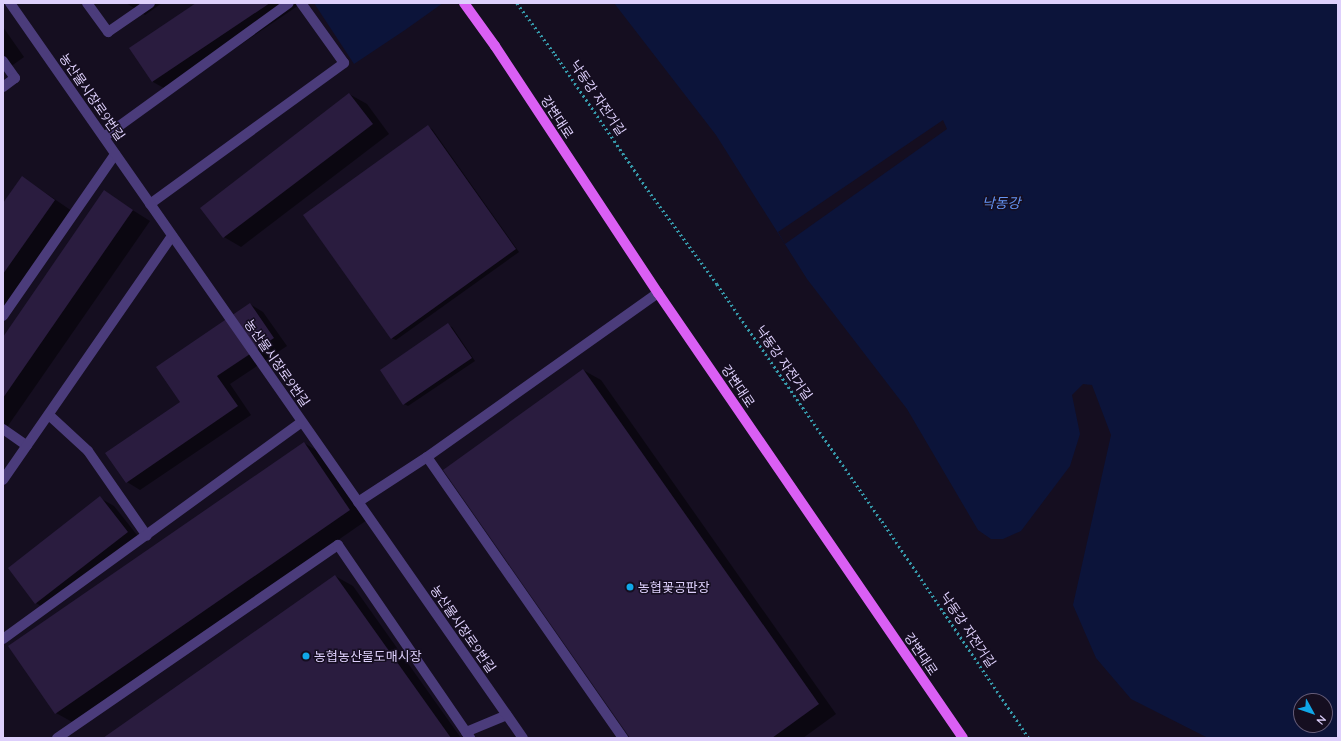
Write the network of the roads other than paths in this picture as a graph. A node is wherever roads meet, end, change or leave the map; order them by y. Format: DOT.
graph roads {
  1 [pos="10,3"];
  2 [pos="87,3"];
  3 [pos="150,3"];
  4 [pos="289,3"];
  5 [pos="301,3"];
  6 [pos="464,3"];
  7 [pos="3,61"];
  8 [pos="3,87"];
  9 [pos="104,137"];
  10 [pos="115,154"];
  11 [pos="150,204"];
  12 [pos="172,236"];
  13 [pos="658,293"];
  14 [pos="3,316"];
  15 [pos="49,415"];
  16 [pos="302,422"];
  17 [pos="3,429"];
  18 [pos="27,446"];
  19 [pos="426,456"];
  20 [pos="3,480"];
  21 [pos="358,502"];
  22 [pos="147,536"];
  23 [pos="3,639"];
  24 [pos="507,715"];
  25 [pos="468,735"];
  26 [pos="57,738"];
  27 [pos="523,738"];
  28 [pos="623,738"];
  29 [pos="963,738"];
  1 -- 9 [label="street, 농산물시장로9번길"];
  2 -- 3 [label="street"];
  4 -- 9 [label="street"];
  5 -- 11 [label="street"];
  6 -- 13 [label="main road, 강변대로"];
  7 -- 8 [label="street"];
  9 -- 10 [label="street, 농산물시장로9번길"];
  10 -- 11 [label="street, 농산물시장로9번길"];
  10 -- 14 [label="street"];
  11 -- 12 [label="street, 농산물시장로9번길"];
  12 -- 15 [label="street"];
  12 -- 16 [label="street, 농산물시장로9번길"];
  13 -- 19 [label="street"];
  13 -- 29 [label="main road, 강변대로"];
  15 -- 18 [label="street"];
  15 -- 22 [label="street"];
  16 -- 21 [label="street, 농산물시장로9번길"];
  16 -- 22 [label="street"];
  17 -- 18 [label="street"];
  18 -- 20 [label="street"];
  19 -- 21 [label="street"];
  19 -- 28 [label="street"];
  21 -- 24 [label="street, 농산물시장로9번길"];
  22 -- 23 [label="street"];
  24 -- 25 [label="street"];
  24 -- 27 [label="street, 농산물시장로9번길"];
  25 -- 26 [label="street"];
}
